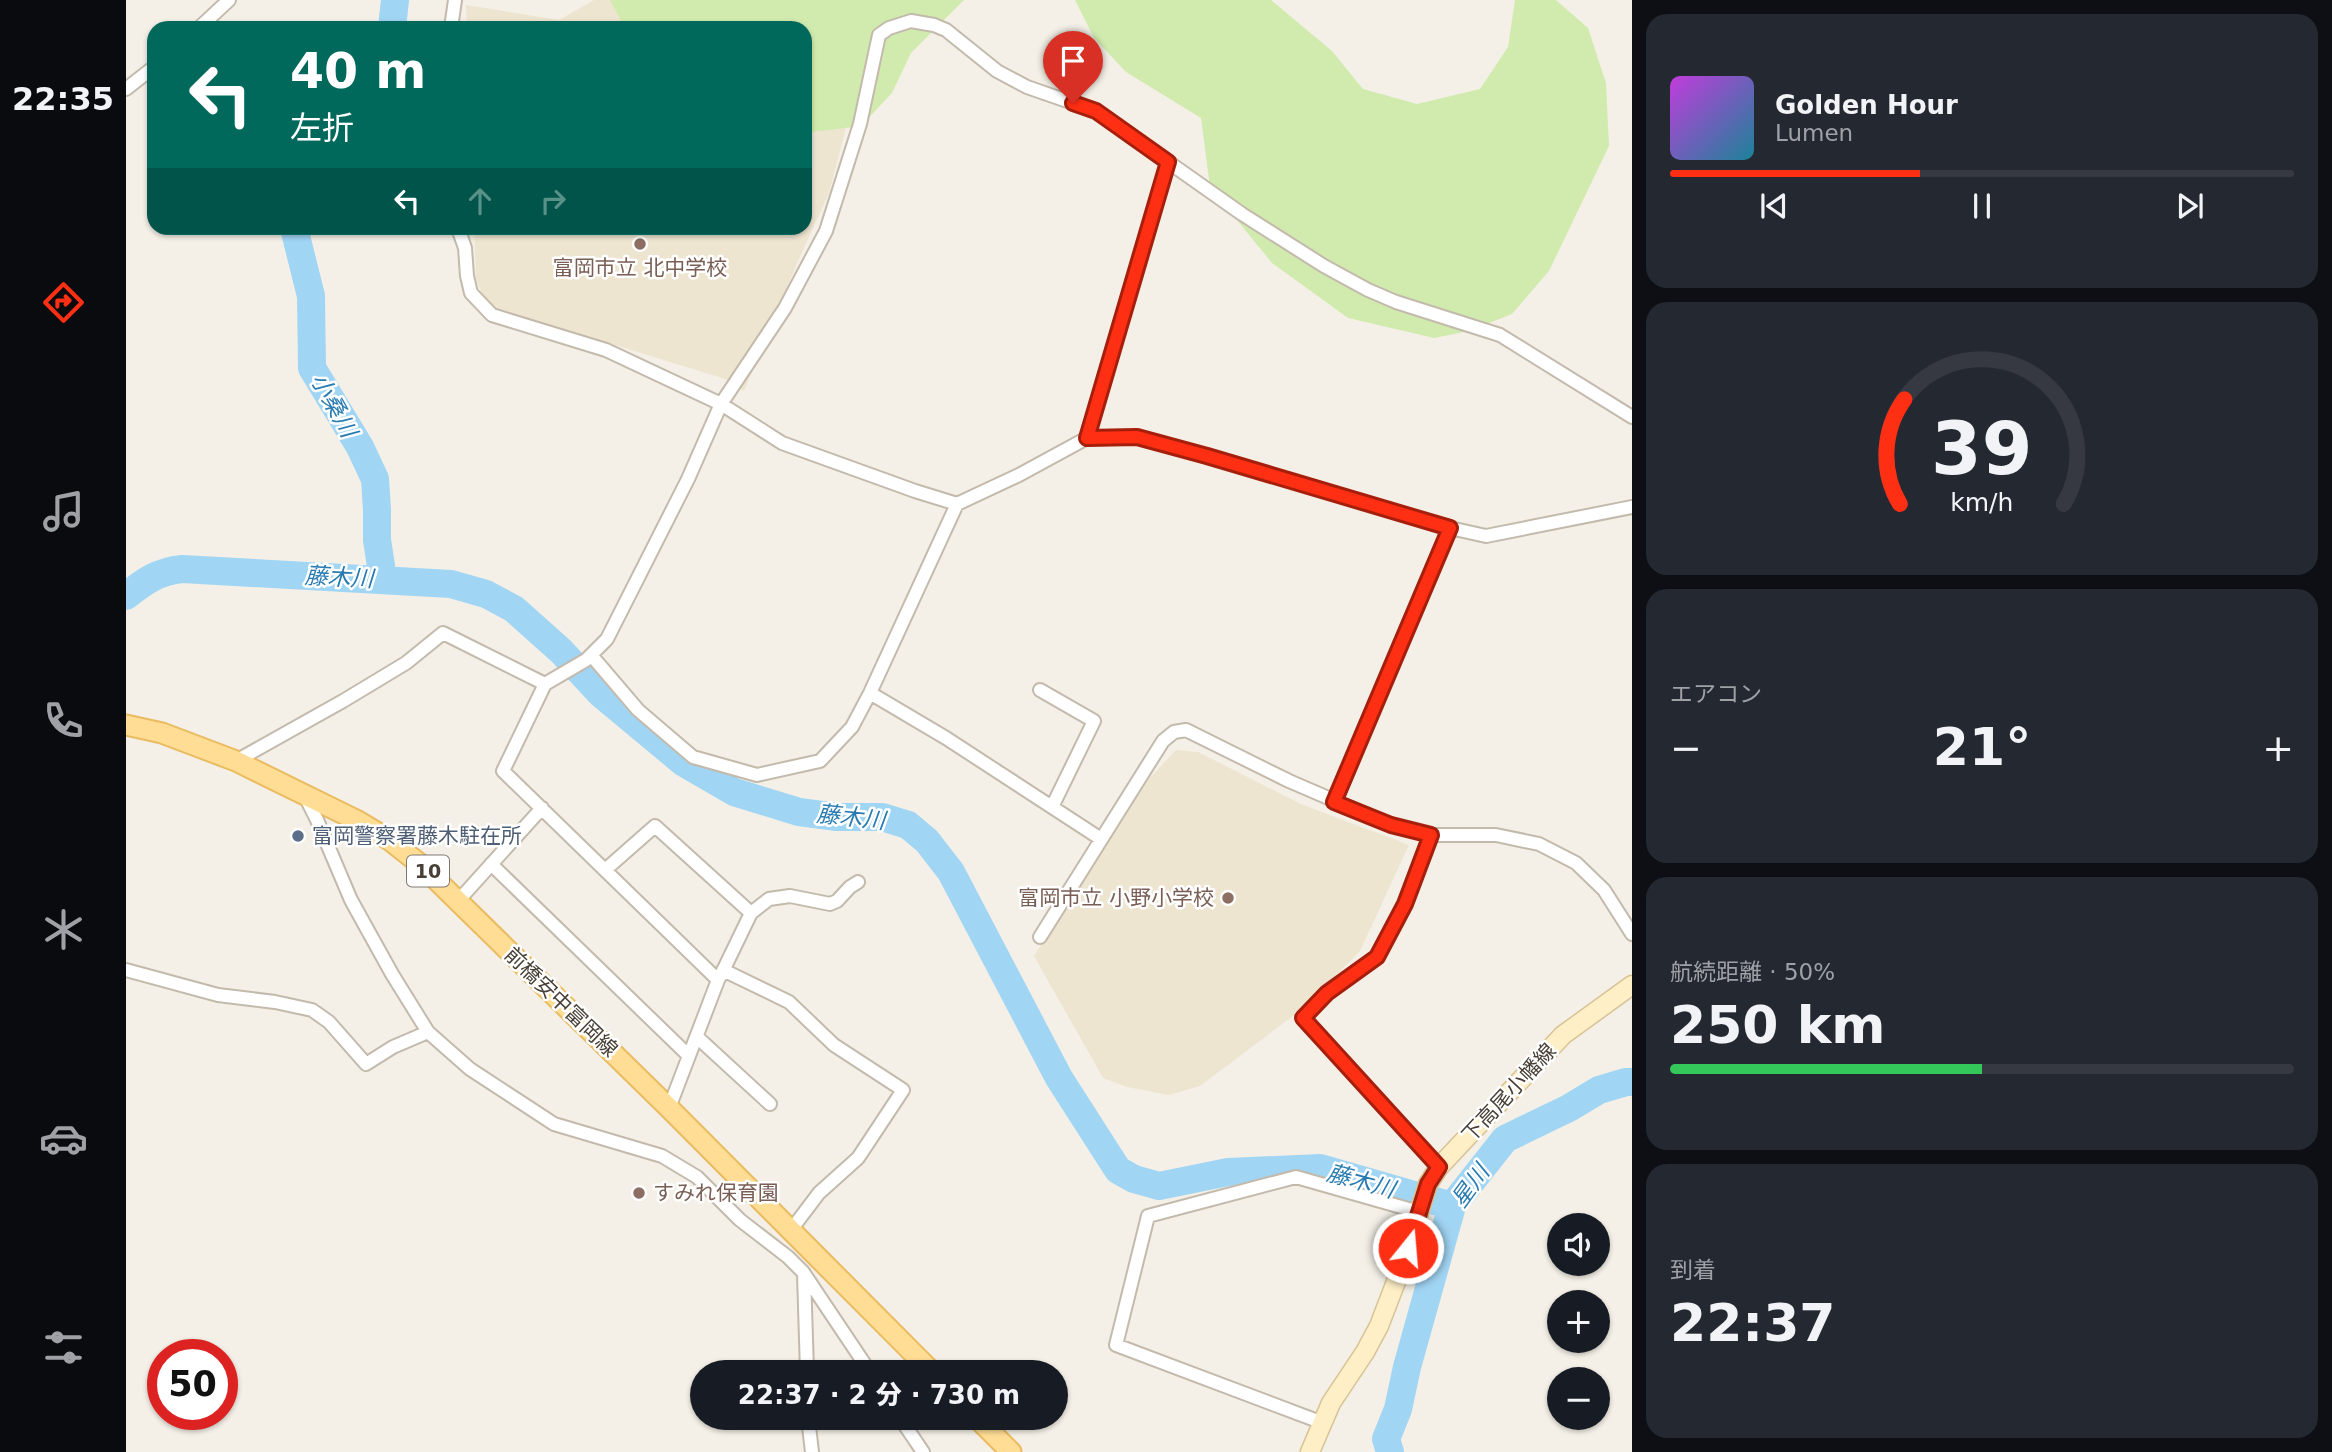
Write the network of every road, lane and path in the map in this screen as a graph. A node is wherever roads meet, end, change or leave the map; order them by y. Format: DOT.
graph roads {
  1 [pos="229,0"];
  2 [pos="455,0"];
  3 [pos="206,21"];
  4 [pos="452,21"];
  5 [pos="147,72"];
  6 [pos="126,89"];
  7 [pos="1168,162"];
  8 [pos="460,235"];
  9 [pos="722,404"];
  10 [pos="1632,417"];
  11 [pos="1087,438"];
  12 [pos="957,504"];
  13 [pos="1632,507"];
  14 [pos="1450,528"];
  15 [pos="589,657"];
  16 [pos="545,684"];
  17 [pos="1040,690"];
  18 [pos="870,693"];
  19 [pos="126,725"];
  20 [pos="236,761"];
  21 [pos="304,796"];
  22 [pos="1334,802"];
  23 [pos="1052,807"];
  24 [pos="542,808"];
  25 [pos="1431,835"];
  26 [pos="1101,839"];
  27 [pos="491,864"];
  28 [pos="606,870"];
  29 [pos="858,882"];
  30 [pos="458,901"];
  31 [pos="751,913"];
  32 [pos="1632,934"];
  33 [pos="1040,937"];
  34 [pos="126,970"];
  35 [pos="721,975"];
  36 [pos="1632,985"];
  37 [pos="428,1032"];
  38 [pos="696,1037"];
  39 [pos="689,1056"];
  40 [pos="771,1104"];
  41 [pos="669,1108"];
  42 [pos="1439,1167"];
  43 [pos="1420,1208"];
  44 [pos="791,1230"];
  45 [pos="818,1257"];
  46 [pos="803,1272"];
  47 [pos="807,1360"];
  48 [pos="862,1360"];
  49 [pos="920,1360"];
  50 [pos="1323,1423"];
  51 [pos="809,1430"];
  52 [pos="908,1430"];
  53 [pos="988,1430"];
  54 [pos="812,1452"];
  55 [pos="923,1452"];
  56 [pos="1011,1452"];
  57 [pos="1310,1452"];
  1 -- 3 [label="street"];
  2 -- 4 [label="street"];
  5 -- 6 [label="street"];
  7 -- 9 [label="street"];
  7 -- 10 [label="street"];
  7 -- 11 [label="street"];
  8 -- 9 [label="street"];
  9 -- 12 [label="street"];
  9 -- 15 [label="street"];
  11 -- 12 [label="street"];
  11 -- 14 [label="street"];
  12 -- 18 [label="street"];
  13 -- 14 [label="street"];
  14 -- 22 [label="street"];
  15 -- 16 [label="street"];
  15 -- 18 [label="street"];
  16 -- 20 [label="street"];
  16 -- 24 [label="street"];
  17 -- 23 [label="street"];
  18 -- 23 [label="street"];
  19 -- 20 [label="main road, 前橋安中富岡線 / 10"];
  20 -- 21 [label="main road, 前橋安中富岡線 / 10"];
  21 -- 30 [label="main road, 前橋安中富岡線 / 10"];
  21 -- 37 [label="street"];
  22 -- 25 [label="street"];
  22 -- 26 [label="street"];
  23 -- 26 [label="street"];
  24 -- 27 [label="street"];
  24 -- 28 [label="street"];
  25 -- 32 [label="street"];
  25 -- 42 [label="street"];
  26 -- 33 [label="street"];
  27 -- 30 [label="street"];
  27 -- 39 [label="street"];
  28 -- 31 [label="street"];
  28 -- 35 [label="street"];
  29 -- 31 [label="street"];
  30 -- 41 [label="main road, 前橋安中富岡線 / 10"];
  31 -- 35 [label="street"];
  34 -- 37 [label="street"];
  35 -- 38 [label="street"];
  35 -- 44 [label="street"];
  36 -- 42 [label="main road, 下高尾小幡線"];
  37 -- 46 [label="street"];
  38 -- 39 [label="street"];
  38 -- 40 [label="street"];
  39 -- 41 [label="street"];
  41 -- 44 [label="main road, 前橋安中富岡線 / 10"];
  42 -- 43 [label="main road, 下高尾小幡線"];
  43 -- 50 [label="main road, 下高尾小幡線"];
  43 -- 50 [label="street"];
  44 -- 45 [label="main road, 前橋安中富岡線 / 10"];
  45 -- 46 [label="street"];
  45 -- 49 [label="main road, 前橋安中富岡線 / 10"];
  46 -- 47 [label="street"];
  46 -- 48 [label="street"];
  50 -- 57 [label="main road, 下高尾小幡線"];
  51 -- 54 [label="street"];
  52 -- 55 [label="street"];
  53 -- 56 [label="main road"];
}
